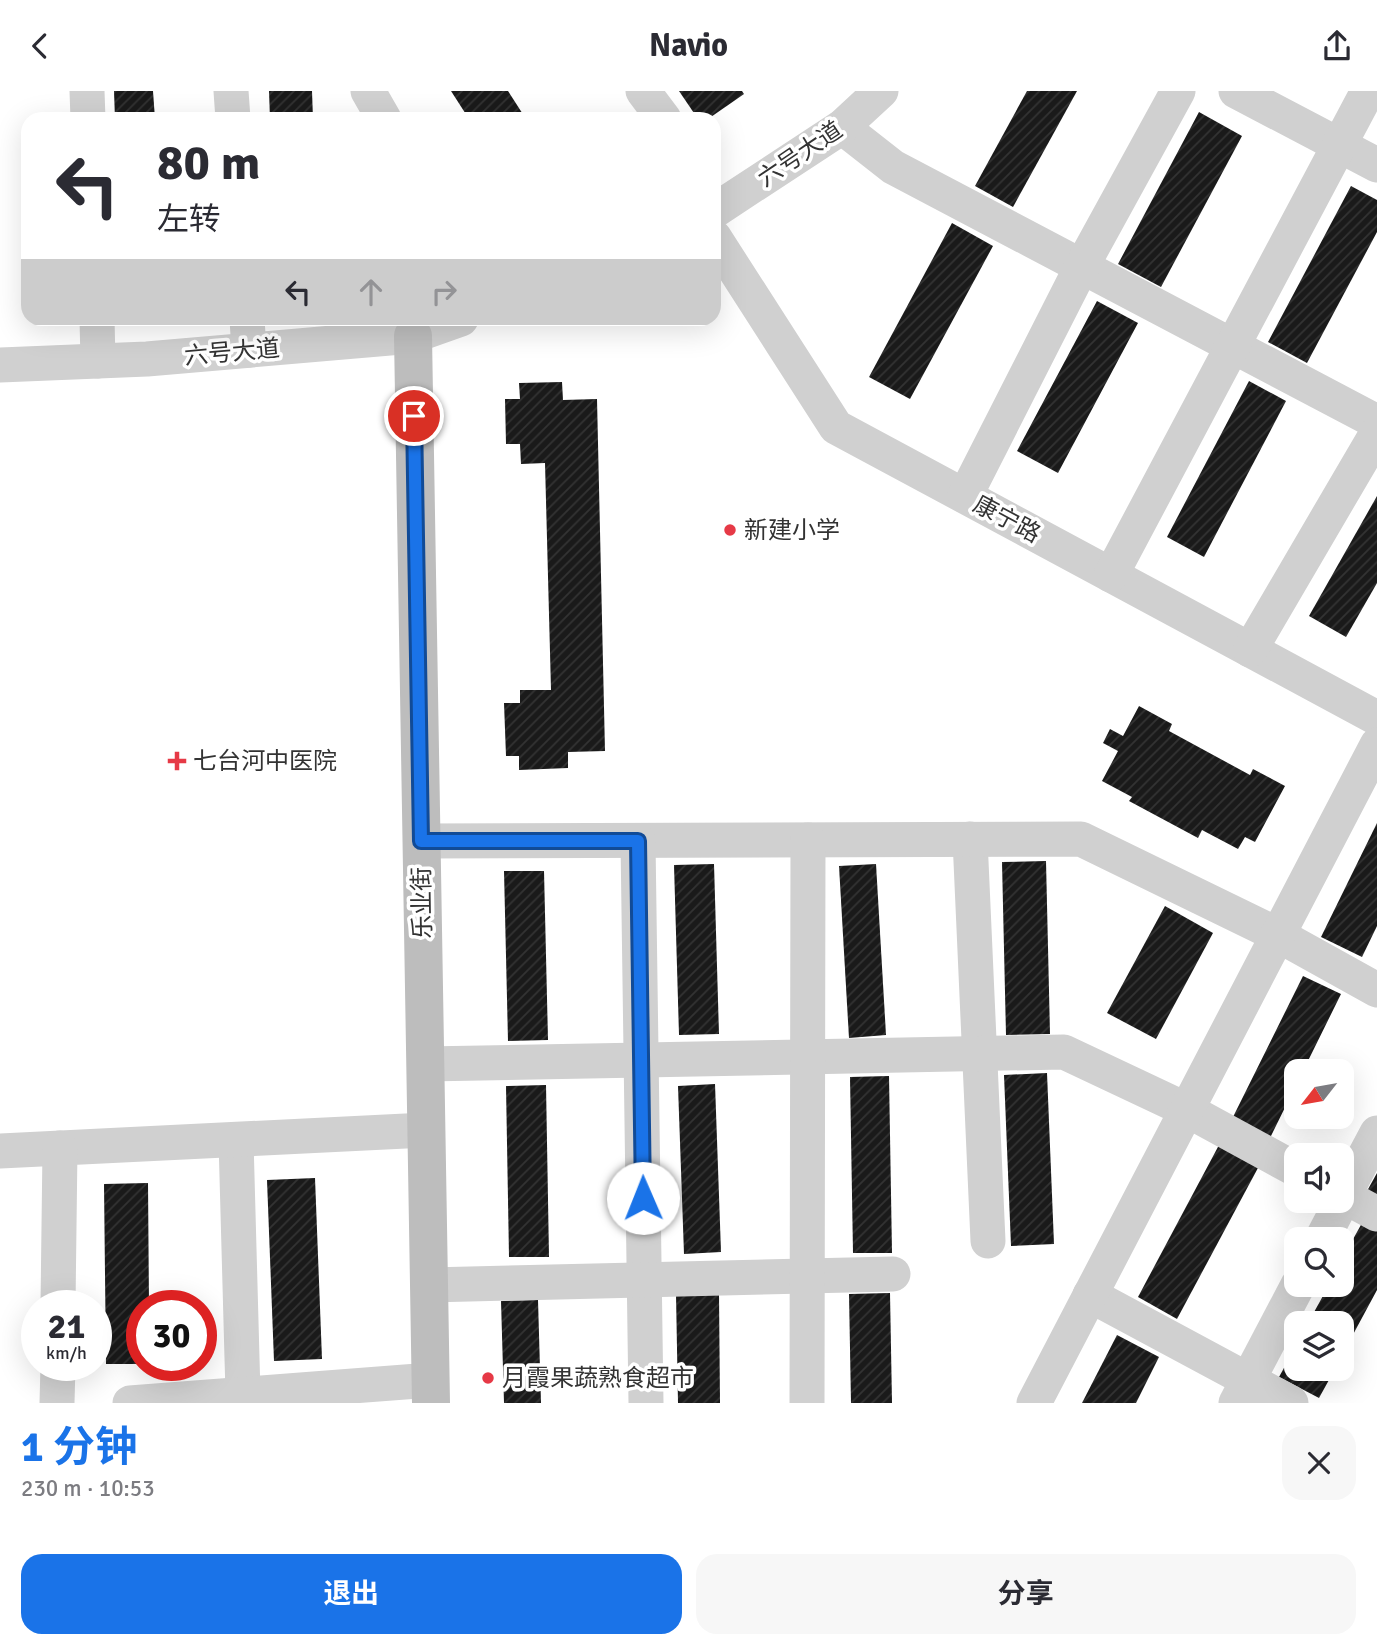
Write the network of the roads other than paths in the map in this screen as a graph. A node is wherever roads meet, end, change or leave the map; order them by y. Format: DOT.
graph roads {
  1 [pos="87,91"];
  2 [pos="231,91"];
  3 [pos="368,91"];
  4 [pos="643,91"];
  5 [pos="881,91"];
  6 [pos="1178,91"];
  7 [pos="1236,91"];
  8 [pos="1368,91"];
  9 [pos="88,112"];
  10 [pos="232,112"];
  11 [pos="380,112"];
  12 [pos="659,112"];
  13 [pos="842,127"];
  14 [pos="1340,146"];
  15 [pos="1377,165"];
  16 [pos="721,198"];
  17 [pos="721,248"];
  18 [pos="1082,267"];
  19 [pos="97,326"];
  20 [pos="412,327"];
  21 [pos="248,334"];
  22 [pos="1231,345"];
  23 [pos="98,361"];
  24 [pos="0,365"];
  25 [pos="1377,422"];
  26 [pos="1377,433"];
  27 [pos="965,496"];
  28 [pos="1111,575"];
  29 [pos="1250,650"];
  30 [pos="1377,718"];
  31 [pos="1377,745"];
  32 [pos="970,839"];
  33 [pos="808,840"];
  34 [pos="421,841"];
  35 [pos="638,841"];
  36 [pos="1278,935"];
  37 [pos="1377,990"];
  38 [pos="978,1054"];
  39 [pos="807,1057"];
  40 [pos="641,1061"];
  41 [pos="425,1064"];
  42 [pos="1187,1109"];
  43 [pos="426,1130"];
  44 [pos="1377,1133"];
  45 [pos="236,1140"];
  46 [pos="60,1149"];
  47 [pos="0,1151"];
  48 [pos="1284,1163"];
  49 [pos="1354,1177"];
  50 [pos="1354,1203"];
  51 [pos="1377,1214"];
  52 [pos="988,1241"];
  53 [pos="894,1274"];
  54 [pos="806,1276"];
  55 [pos="644,1280"];
  56 [pos="429,1285"];
  57 [pos="58,1290"];
  58 [pos="1090,1295"];
  59 [pos="1292,1297"];
  60 [pos="58,1381"];
  61 [pos="431,1391"];
  62 [pos="1242,1392"];
  63 [pos="243,1394"];
  64 [pos="186,1401"];
  65 [pos="57,1403"];
  66 [pos="130,1403"];
  67 [pos="646,1403"];
  68 [pos="807,1403"];
  69 [pos="1034,1403"];
  70 [pos="1291,1403"];
  1 -- 9 [label="street"];
  2 -- 10 [label="street"];
  3 -- 11 [label="street"];
  4 -- 12 [label="street"];
  5 -- 13 [label="street, 六号大道"];
  6 -- 18 [label="street"];
  7 -- 14 [label="street"];
  8 -- 14 [label="street"];
  13 -- 16 [label="street, 六号大道"];
  13 -- 18 [label="street"];
  14 -- 15 [label="street"];
  14 -- 22 [label="street"];
  17 -- 27 [label="street, 康宁路"];
  18 -- 22 [label="street"];
  18 -- 27 [label="street"];
  19 -- 23 [label="street"];
  20 -- 21 [label="street, 六号大道"];
  20 -- 34 [label="street, 乐业街"];
  21 -- 23 [label="street, 六号大道"];
  22 -- 25 [label="street"];
  22 -- 28 [label="street"];
  23 -- 24 [label="street, 六号大道"];
  26 -- 29 [label="street"];
  27 -- 28 [label="street, 康宁路"];
  28 -- 29 [label="street, 康宁路"];
  29 -- 30 [label="street, 康宁路"];
  31 -- 36 [label="street"];
  32 -- 33 [label="street"];
  32 -- 36 [label="street"];
  32 -- 38 [label="street"];
  33 -- 35 [label="street"];
  33 -- 39 [label="street"];
  34 -- 35 [label="street"];
  34 -- 41 [label="street, 乐业街"];
  35 -- 40 [label="street"];
  36 -- 37 [label="street"];
  36 -- 42 [label="street"];
  38 -- 39 [label="street"];
  38 -- 42 [label="street"];
  38 -- 52 [label="street"];
  39 -- 40 [label="street"];
  39 -- 54 [label="street"];
  40 -- 41 [label="street"];
  40 -- 55 [label="street"];
  41 -- 43 [label="street, 乐业街"];
  42 -- 48 [label="street"];
  42 -- 58 [label="street"];
  43 -- 45 [label="street"];
  43 -- 56 [label="street, 乐业街"];
  44 -- 49 [label="street"];
  45 -- 46 [label="street"];
  45 -- 63 [label="street"];
  46 -- 47 [label="street"];
  46 -- 57 [label="street"];
  50 -- 51 [label="street"];
  53 -- 54 [label="street"];
  54 -- 55 [label="street"];
  54 -- 68 [label="street"];
  55 -- 56 [label="street"];
  55 -- 67 [label="street"];
  56 -- 61 [label="street, 乐业街"];
  58 -- 62 [label="street"];
  58 -- 69 [label="street"];
  59 -- 62 [label="street"];
  60 -- 65 [label="street"];
  61 -- 63 [label="street"];
  62 -- 70 [label="street"];
  63 -- 64 [label="street"];
  64 -- 66 [label="street"];
}
